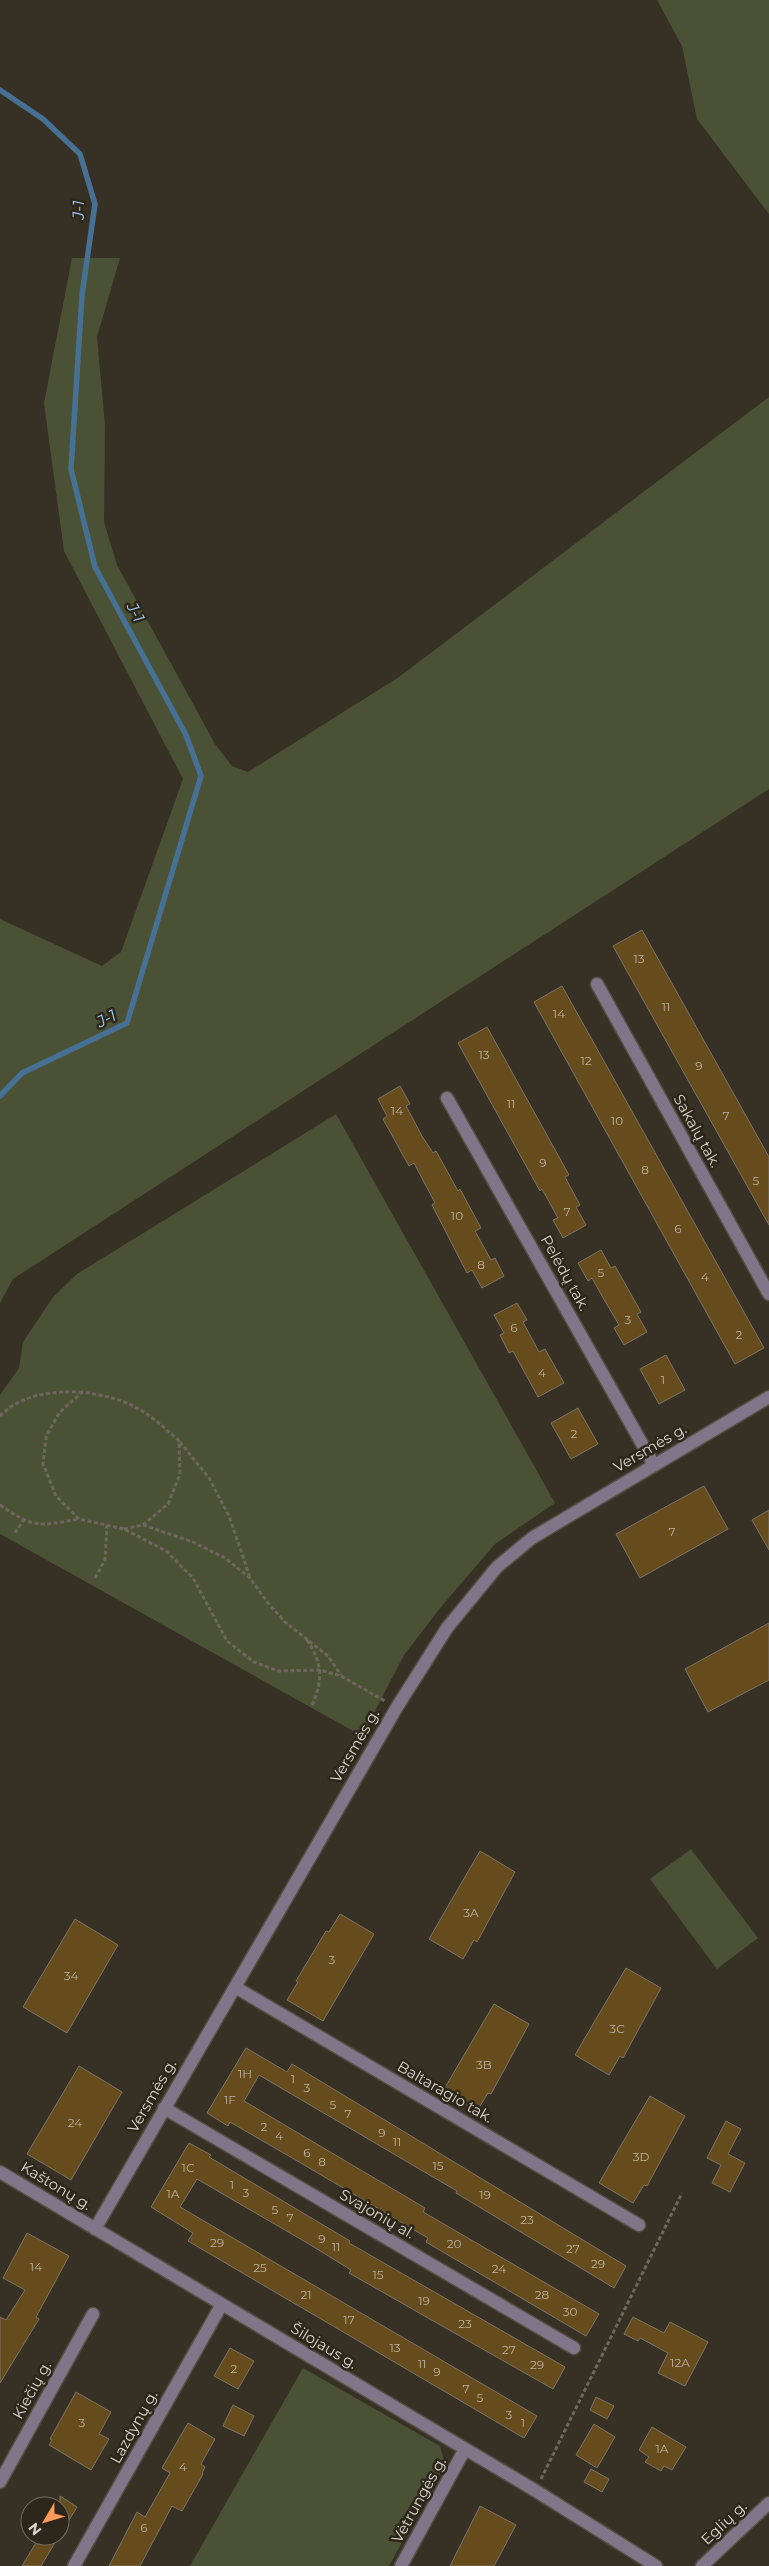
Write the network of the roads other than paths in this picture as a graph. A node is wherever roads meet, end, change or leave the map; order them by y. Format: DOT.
graph roads {
  1 [pos="597,984"];
  2 [pos="447,1098"];
  3 [pos="769,1294"];
  4 [pos="769,1397"];
  5 [pos="654,1465"];
  6 [pos="235,1987"];
  7 [pos="164,2108"];
  8 [pos="0,2172"];
  9 [pos="639,2225"];
  10 [pos="95,2228"];
  11 [pos="222,2304"];
  12 [pos="93,2314"];
  13 [pos="574,2348"];
  14 [pos="465,2448"];
  15 [pos="0,2482"];
  16 [pos="769,2503"];
  17 [pos="74,2566"];
  18 [pos="401,2566"];
  19 [pos="656,2566"];
  20 [pos="702,2566"];
  1 -- 3 [label="street, Sakalų tak."];
  2 -- 5 [label="street, Pelėdų tak."];
  4 -- 5 [label="street, Versmės g."];
  5 -- 6 [label="street, Versmės g."];
  6 -- 7 [label="street, Versmės g."];
  6 -- 9 [label="street, Baltaragio tak."];
  7 -- 10 [label="street, Versmės g."];
  7 -- 13 [label="street, Svajonių al."];
  8 -- 10 [label="street, Kaštonų g."];
  10 -- 11 [label="street, Šilojaus g."];
  11 -- 14 [label="street, Šilojaus g."];
  11 -- 17 [label="street, Lazdynų g."];
  12 -- 15 [label="street, Kiečių g."];
  14 -- 18 [label="street, Vėtrungės g."];
  14 -- 19 [label="street, Šilojaus g."];
  16 -- 20 [label="street, Eglių g."];
}
